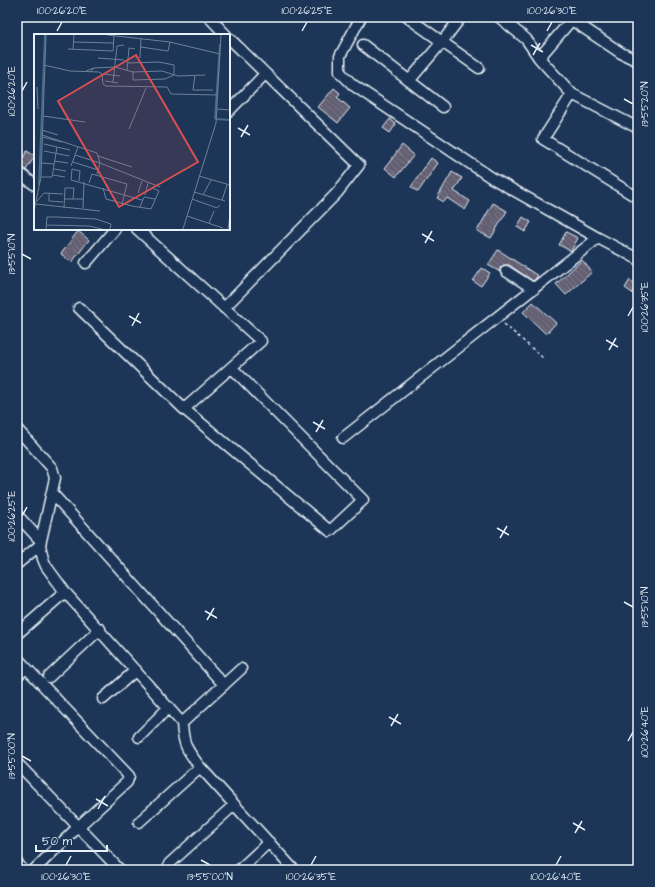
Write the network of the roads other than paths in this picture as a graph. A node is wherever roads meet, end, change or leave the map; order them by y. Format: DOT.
graph roads {
  1 [pos="209,17"];
  2 [pos="361,17"];
  3 [pos="407,17"];
  4 [pos="461,17"];
  5 [pos="499,17"];
  6 [pos="573,18"];
  7 [pos="225,34"];
  8 [pos="230,39"];
  9 [pos="442,42"];
  10 [pos="363,45"];
  11 [pos="539,58"];
  12 [pos="638,61"];
  13 [pos="479,68"];
  14 [pos="265,74"];
  15 [pos="409,81"];
  16 [pos="572,94"];
  17 [pos="443,107"];
  18 [pos="230,110"];
  19 [pos="638,128"];
  20 [pos="17,171"];
  21 [pos="34,184"];
  22 [pos="638,198"];
  23 [pos="114,230"];
  24 [pos="138,230"];
  25 [pos="598,238"];
  26 [pos="638,259"];
  27 [pos="86,263"];
  28 [pos="506,271"];
  29 [pos="534,289"];
  30 [pos="79,308"];
  31 [pos="224,308"];
  32 [pos="232,368"];
  33 [pos="184,409"];
  34 [pos="17,429"];
  35 [pos="343,438"];
  36 [pos="52,493"];
  37 [pos="17,515"];
  38 [pos="40,543"];
  39 [pos="17,564"];
  40 [pos="65,592"];
  41 [pos="100,629"];
  42 [pos="17,634"];
  43 [pos="17,658"];
  44 [pos="26,668"];
  45 [pos="136,670"];
  46 [pos="241,670"];
  47 [pos="17,676"];
  48 [pos="49,677"];
  49 [pos="224,685"];
  50 [pos="103,699"];
  51 [pos="169,707"];
  52 [pos="182,723"];
  53 [pos="139,737"];
  54 [pos="17,763"];
  55 [pos="200,767"];
  56 [pos="234,804"];
  57 [pos="139,822"];
  58 [pos="78,827"];
  59 [pos="268,842"];
  60 [pos="17,864"];
  61 [pos="169,864"];
  62 [pos="23,870"];
  63 [pos="34,870"];
  64 [pos="120,870"];
  65 [pos="239,870"];
  66 [pos="294,870"];
  1 -- 7 [label="street"];
  2 -- 25 [label="street"];
  3 -- 9 [label="street"];
  4 -- 9 [label="street"];
  5 -- 11 [label="street"];
  6 -- 11 [label="street"];
  6 -- 12 [label="street"];
  8 -- 14 [label="street"];
  9 -- 13 [label="street"];
  9 -- 15 [label="street"];
  10 -- 15 [label="street"];
  11 -- 16 [label="street"];
  14 -- 18 [label="street"];
  14 -- 31 [label="street"];
  15 -- 17 [label="street"];
  16 -- 19 [label="street"];
  16 -- 22 [label="street"];
  20 -- 21 [label="street"];
  23 -- 27 [label="street"];
  24 -- 31 [label="street"];
  25 -- 26 [label="street"];
  25 -- 29 [label="street"];
  28 -- 29 [label="street"];
  29 -- 35 [label="street"];
  30 -- 33 [label="street"];
  31 -- 32 [label="street"];
  32 -- 33 [label="street"];
  32 -- 33 [label="street"];
  34 -- 36 [label="street"];
  36 -- 38 [label="street"];
  36 -- 49 [label="street"];
  37 -- 38 [label="street"];
  38 -- 39 [label="street"];
  38 -- 40 [label="street"];
  40 -- 41 [label="street"];
  40 -- 42 [label="street"];
  41 -- 45 [label="street"];
  41 -- 48 [label="street"];
  43 -- 44 [label="street"];
  44 -- 47 [label="street"];
  44 -- 58 [label="street"];
  45 -- 50 [label="street"];
  45 -- 51 [label="street"];
  46 -- 49 [label="street"];
  49 -- 52 [label="street"];
  51 -- 52 [label="street"];
  51 -- 53 [label="street"];
  52 -- 55 [label="street"];
  54 -- 58 [label="street"];
  55 -- 56 [label="street"];
  55 -- 57 [label="street"];
  56 -- 59 [label="street"];
  56 -- 61 [label="street"];
  58 -- 63 [label="street"];
  58 -- 64 [label="street"];
  59 -- 65 [label="street"];
  59 -- 66 [label="street"];
  60 -- 62 [label="street"];
}
